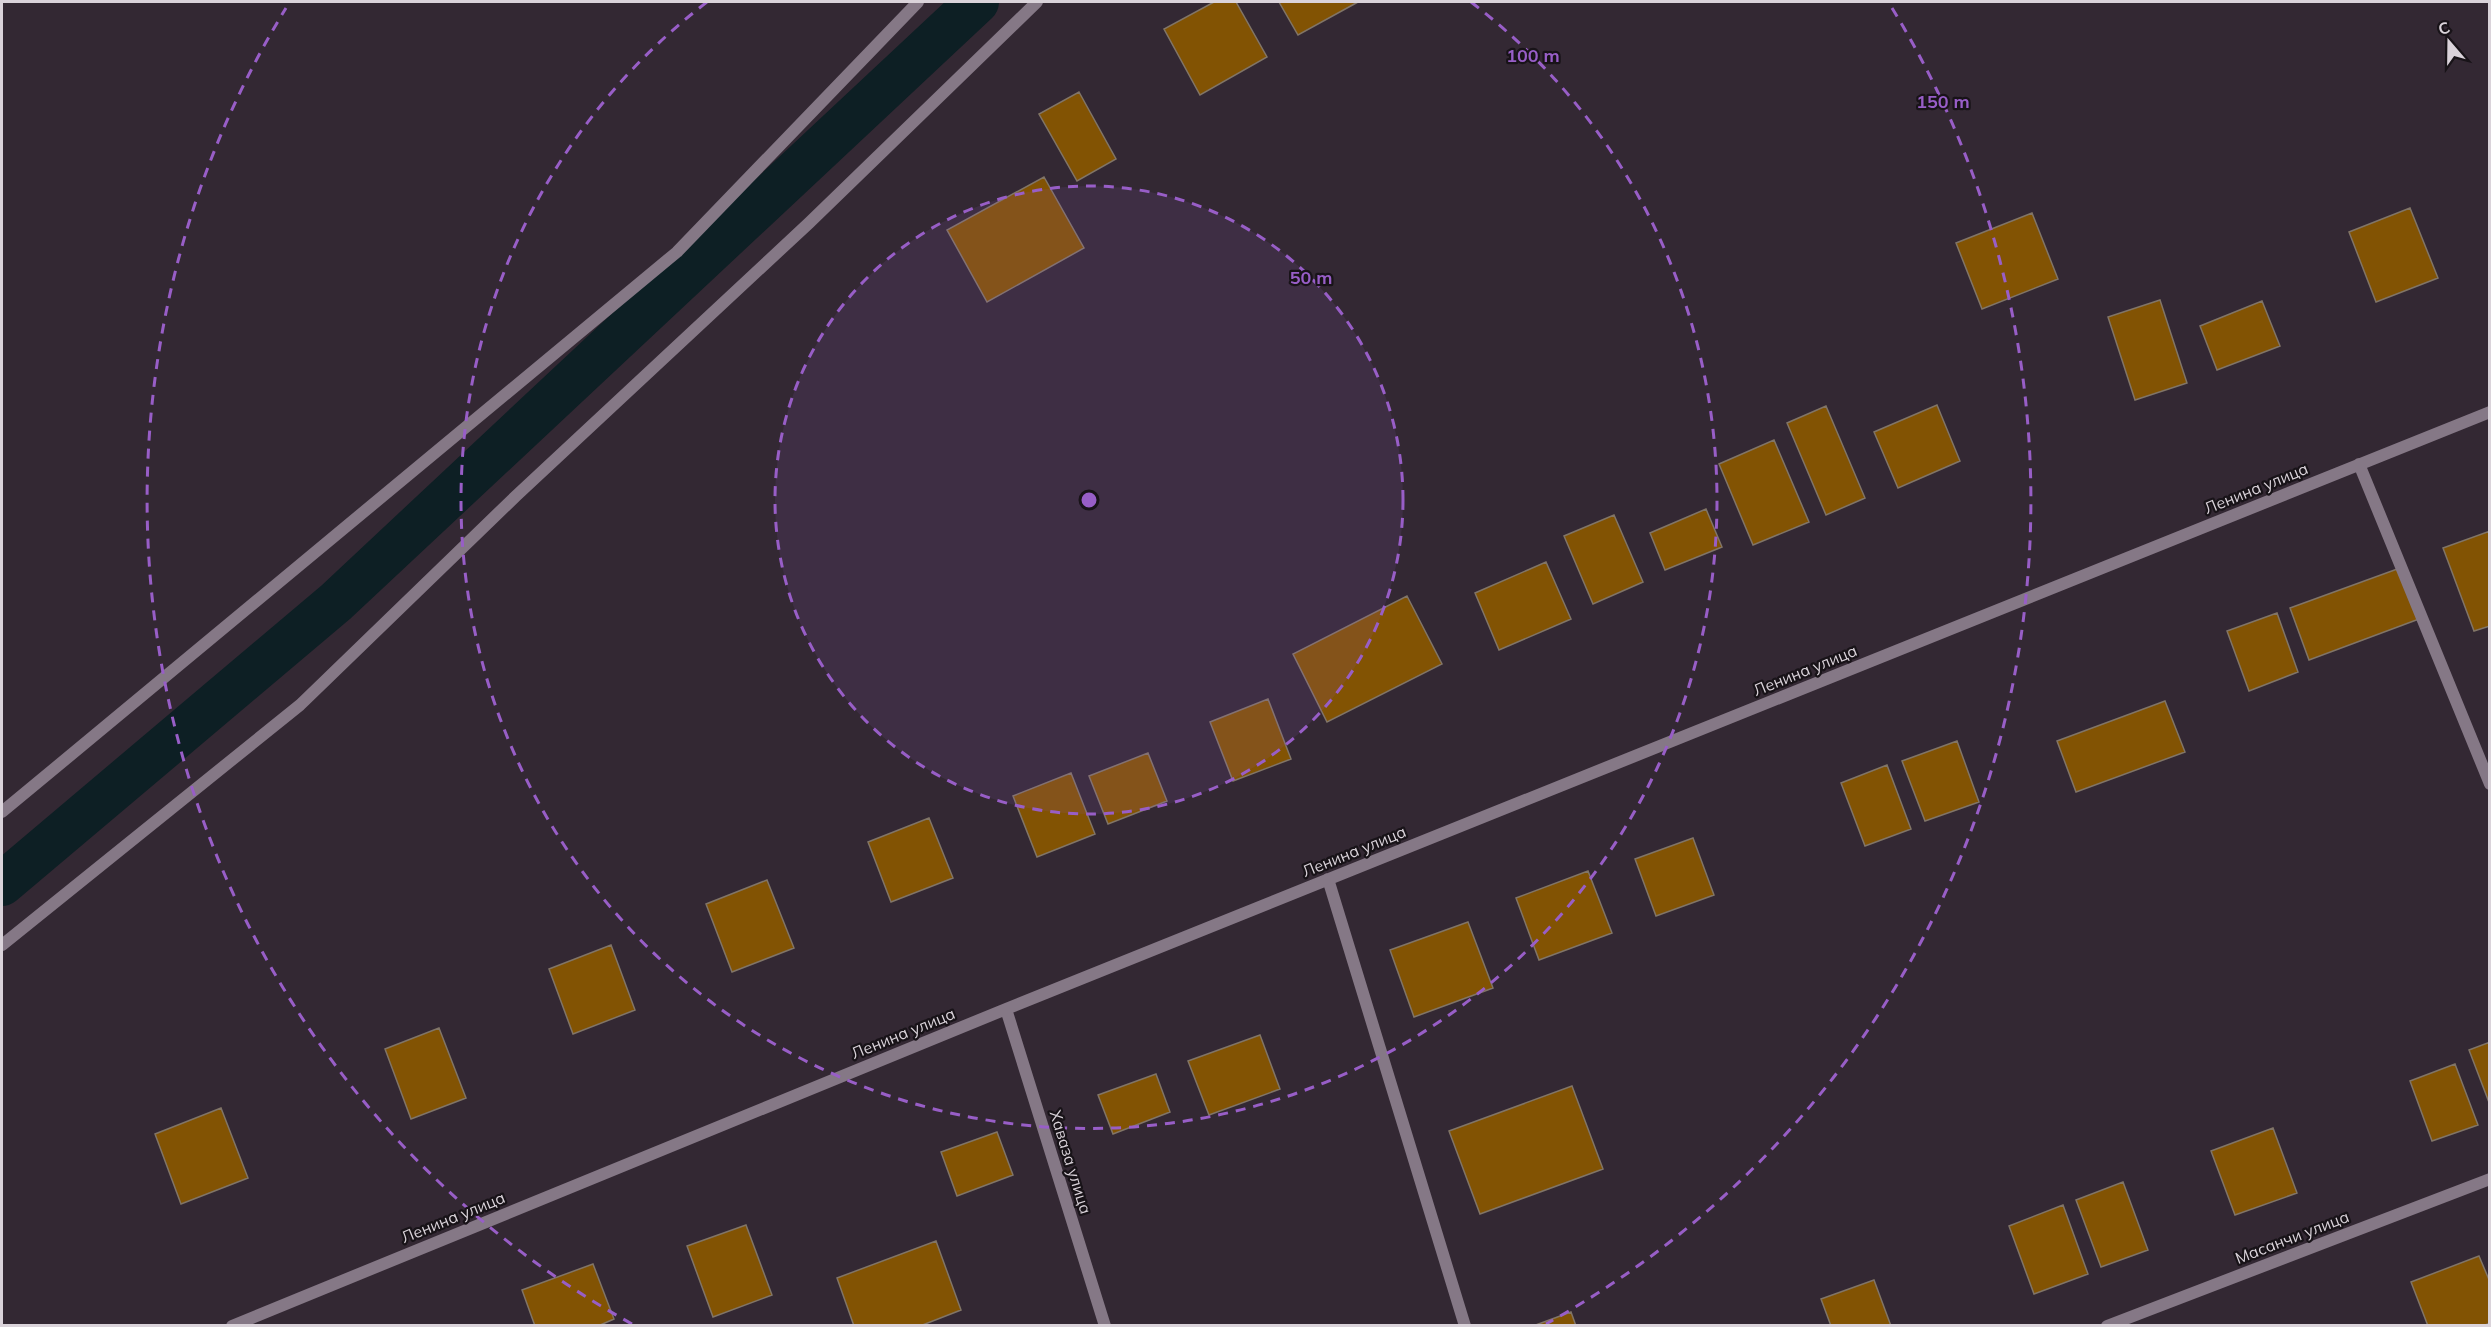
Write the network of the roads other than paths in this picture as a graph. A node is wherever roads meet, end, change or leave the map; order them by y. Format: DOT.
graph roads {
  1 [pos="918,2"];
  2 [pos="1037,2"];
  3 [pos="2490,412"];
  4 [pos="2359,464"];
  5 [pos="2490,784"];
  6 [pos="2,812"];
  7 [pos="1328,879"];
  8 [pos="2,945"];
  9 [pos="1006,1009"];
  10 [pos="2490,1179"];
  11 [pos="232,1326"];
  12 [pos="1105,1326"];
  13 [pos="1465,1326"];
  14 [pos="2107,1326"];
  1 -- 6 [label="street"];
  2 -- 8 [label="street"];
  3 -- 4 [label="street, Ленина улица"];
  4 -- 5 [label="street"];
  4 -- 7 [label="street, Ленина улица"];
  7 -- 9 [label="street, Ленина улица"];
  7 -- 13 [label="street"];
  9 -- 11 [label="street, Ленина улица"];
  9 -- 12 [label="street, Хаваза улица"];
  10 -- 14 [label="street, Масанчи улица"];
}
